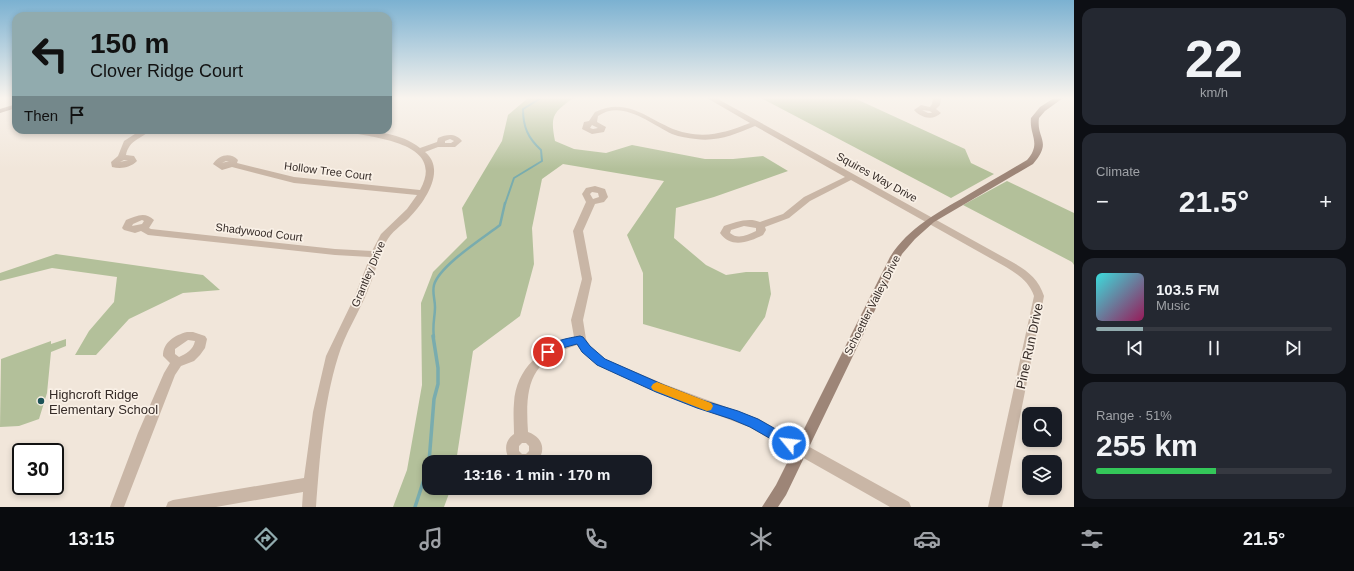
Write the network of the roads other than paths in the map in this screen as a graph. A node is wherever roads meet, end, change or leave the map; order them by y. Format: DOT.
graph roads {
  1 [pos="657,122"];
  2 [pos="751,122"];
  3 [pos="1034,122"];
  4 [pos="755,124"];
  5 [pos="130,134"];
  6 [pos="140,134"];
  7 [pos="373,134"];
  8 [pos="134,137"];
  9 [pos="440,144"];
  10 [pos="421,151"];
  11 [pos="122,157"];
  12 [pos="232,164"];
  13 [pos="851,177"];
  14 [pos="423,193"];
  15 [pos="591,202"];
  16 [pos="931,220"];
  17 [pos="760,226"];
  18 [pos="143,228"];
  19 [pos="374,254"];
  20 [pos="1032,280"];
  21 [pos="580,340"];
  22 [pos="177,362"];
  23 [pos="521,437"];
  24 [pos="801,449"];
  25 [pos="311,484"];
  26 [pos="117,507"];
  27 [pos="172,507"];
  28 [pos="309,507"];
  29 [pos="769,507"];
  30 [pos="904,507"];
  31 [pos="995,507"];
  1 -- 4 [label="street"];
  2 -- 4 [label="street, Squires Way Drive"];
  3 -- 16 [label="street, Schoettler Valley Drive"];
  4 -- 13 [label="street, Squires Way Drive"];
  5 -- 8 [label="street"];
  6 -- 8 [label="street"];
  7 -- 10 [label="street"];
  8 -- 11 [label="street"];
  9 -- 10 [label="street"];
  10 -- 14 [label="street, Grantley Drive"];
  12 -- 14 [label="street, Hollow Tree Court"];
  13 -- 16 [label="street, Squires Way Drive"];
  13 -- 17 [label="street"];
  14 -- 19 [label="street, Grantley Drive"];
  15 -- 21 [label="street"];
  16 -- 20 [label="street, Squires Way Drive"];
  16 -- 24 [label="street, Schoettler Valley Drive"];
  18 -- 19 [label="street, Shadywood Court"];
  19 -- 25 [label="street, Grantley Drive"];
  20 -- 31 [label="street, Pine Run Drive"];
  21 -- 23 [label="street"];
  21 -- 24 [label="street"];
  22 -- 26 [label="street"];
  24 -- 29 [label="street, Schoettler Valley Drive"];
  24 -- 30 [label="street"];
  25 -- 27 [label="street"];
  25 -- 28 [label="street, Grantley Drive"];
}
